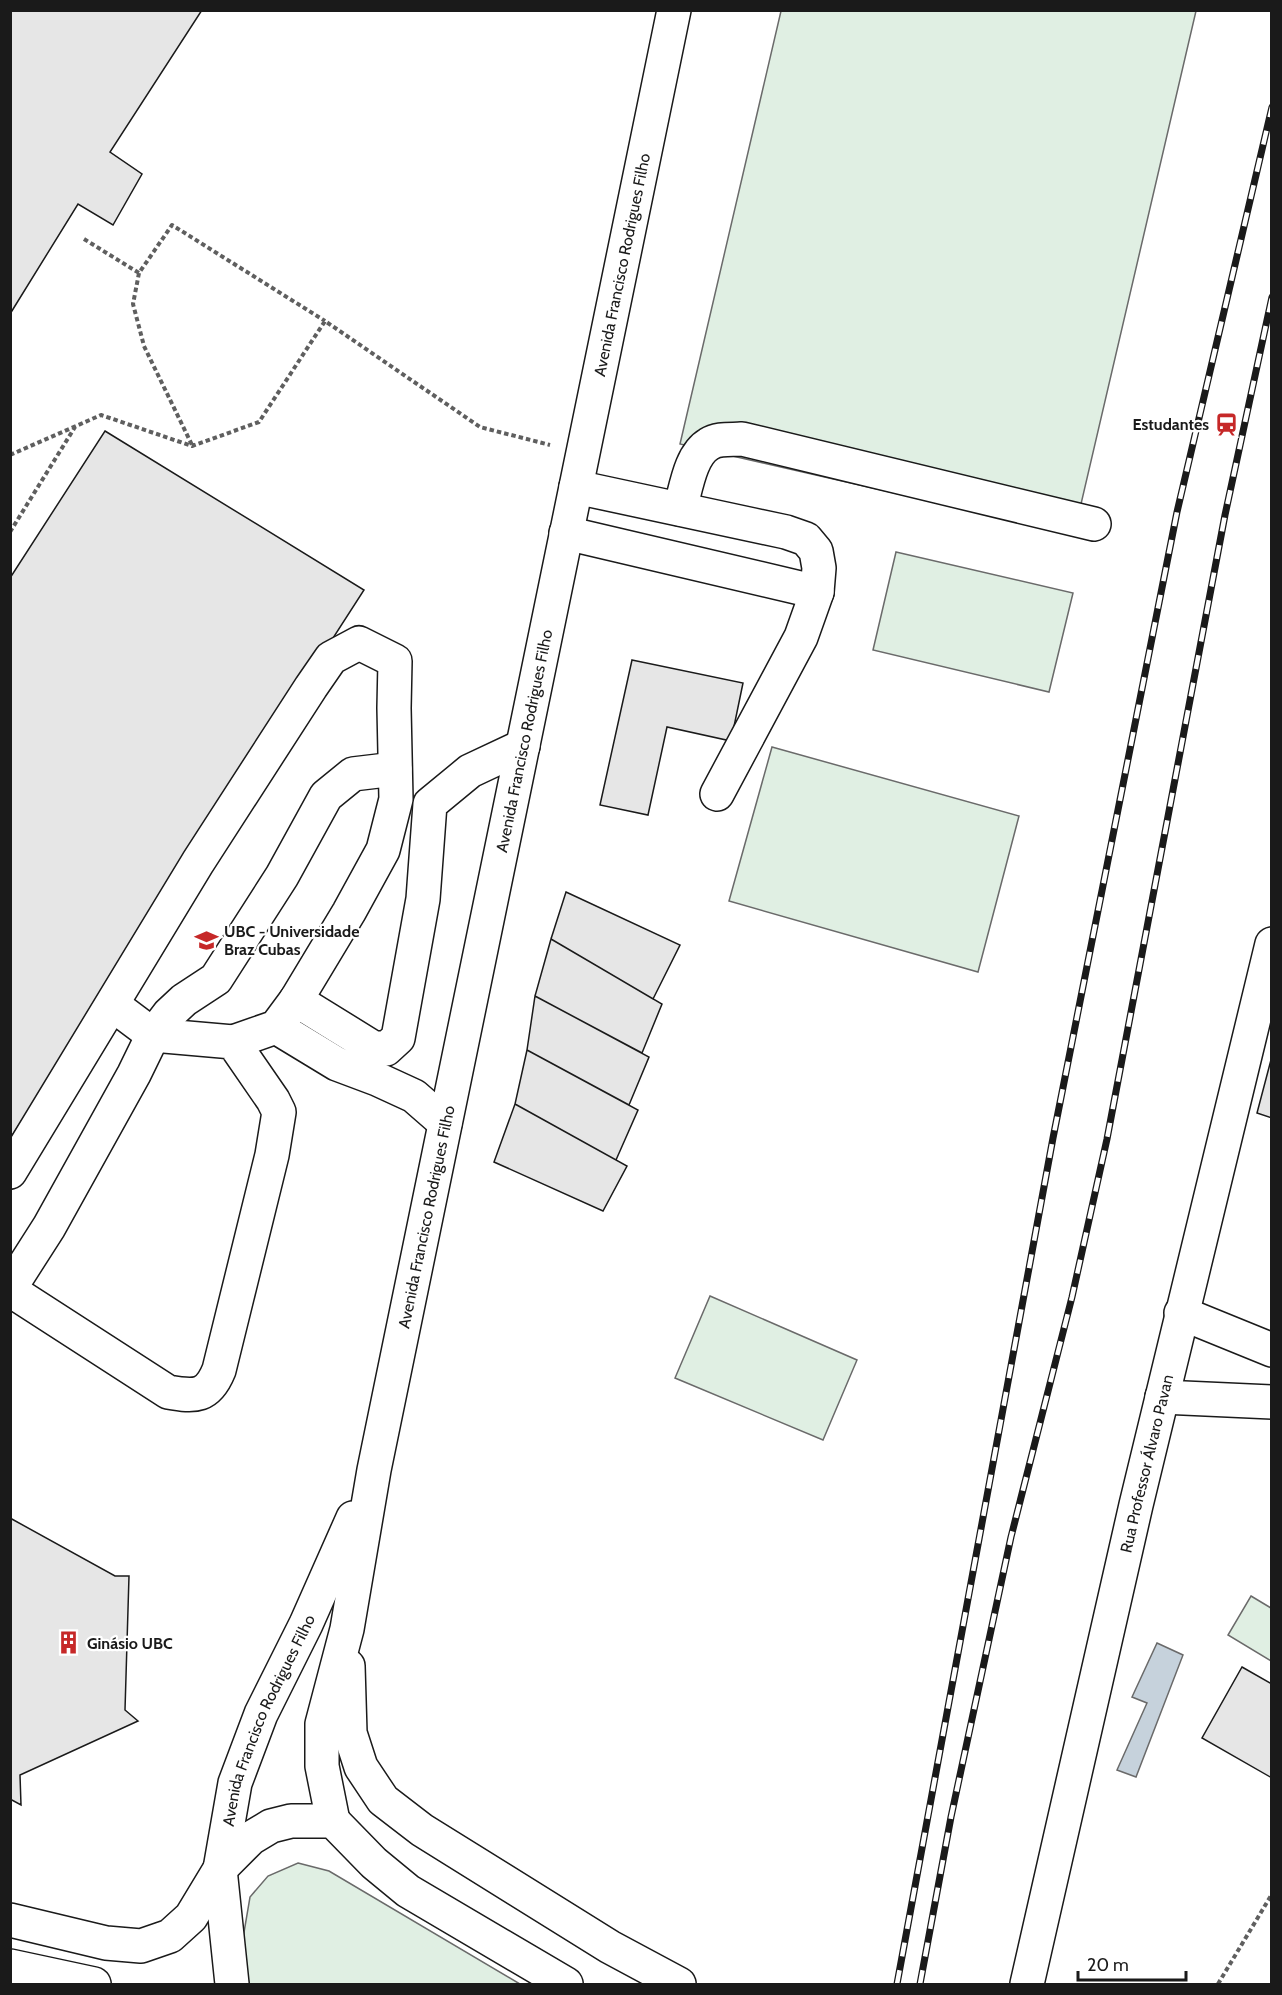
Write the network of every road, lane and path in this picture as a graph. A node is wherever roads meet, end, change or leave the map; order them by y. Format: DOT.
graph roads {
  1 [pos="674,10"];
  2 [pos="84,239"];
  3 [pos="140,273"];
  4 [pos="325,321"];
  5 [pos="75,427"];
  6 [pos="192,446"];
  7 [pos="583,453"];
  8 [pos="10,455"];
  9 [pos="576,487"];
  10 [pos="680,509"];
  11 [pos="1094,524"];
  12 [pos="10,532"];
  13 [pos="567,533"];
  14 [pos="817,592"];
  15 [pos="523,746"];
  16 [pos="395,769"];
  17 [pos="717,794"];
  18 [pos="1272,944"];
  19 [pos="296,1000"];
  20 [pos="113,1005"];
  21 [pos="276,1027"];
  22 [pos="153,1035"];
  23 [pos="233,1042"];
  24 [pos="445,1123"];
  25 [pos="10,1172"];
  26 [pos="10,1289"];
  27 [pos="1181,1313"];
  28 [pos="1272,1350"];
  29 [pos="1162,1396"];
  30 [pos="1272,1402"];
  31 [pos="374,1470"];
  32 [pos="347,1629"];
  33 [pos="333,1821"];
  34 [pos="220,1869"];
  35 [pos="1272,1894"];
  36 [pos="10,1920"];
  37 [pos="10,1966"];
  38 [pos="94,1984"];
  39 [pos="232,1984"];
  40 [pos="566,1984"];
  41 [pos="679,1984"];
  42 [pos="1027,1984"];
  43 [pos="1218,1984"];
  1 -- 7 [label="main road, Avenida Francisco Rodrigues Filho"];
  2 -- 3 [label="path"];
  3 -- 4 [label="path"];
  3 -- 6 [label="path"];
  4 -- 6 [label="path"];
  4 -- 7 [label="path"];
  5 -- 6 [label="path"];
  5 -- 8 [label="path"];
  5 -- 12 [label="path"];
  7 -- 9 [label="main road, Avenida Francisco Rodrigues Filho"];
  9 -- 10 [label="main road"];
  9 -- 13 [label="main road, Avenida Francisco Rodrigues Filho"];
  10 -- 11 [label="main road"];
  10 -- 14 [label="main road"];
  13 -- 14 [label="main road"];
  13 -- 15 [label="main road, Avenida Francisco Rodrigues Filho"];
  14 -- 17 [label="main road"];
  15 -- 19 [label="main road"];
  15 -- 24 [label="main road, Avenida Francisco Rodrigues Filho"];
  16 -- 19 [label="main road"];
  16 -- 20 [label="main road"];
  16 -- 22 [label="main road"];
  18 -- 27 [label="main road, Rua Professor Álvaro Pavan"];
  19 -- 21 [label="main road"];
  20 -- 22 [label="main road"];
  20 -- 25 [label="main road"];
  21 -- 23 [label="main road"];
  21 -- 24 [label="main road"];
  22 -- 23 [label="main road"];
  22 -- 26 [label="main road"];
  23 -- 26 [label="main road"];
  24 -- 31 [label="main road, Avenida Francisco Rodrigues Filho"];
  27 -- 28 [label="main road"];
  27 -- 29 [label="main road, Rua Professor Álvaro Pavan"];
  29 -- 30 [label="main road"];
  29 -- 42 [label="main road, Rua Professor Álvaro Pavan"];
  31 -- 32 [label="main road, Avenida Francisco Rodrigues Filho"];
  31 -- 34 [label="main road, Avenida Francisco Rodrigues Filho"];
  32 -- 33 [label="main road, Avenida Francisco Rodrigues Filho"];
  32 -- 41 [label="main road"];
  33 -- 34 [label="main road"];
  33 -- 40 [label="main road"];
  34 -- 36 [label="main road"];
  34 -- 39 [label="main road, Avenida Francisco Rodrigues Filho"];
  35 -- 43 [label="path"];
  37 -- 38 [label="main road"];
}
